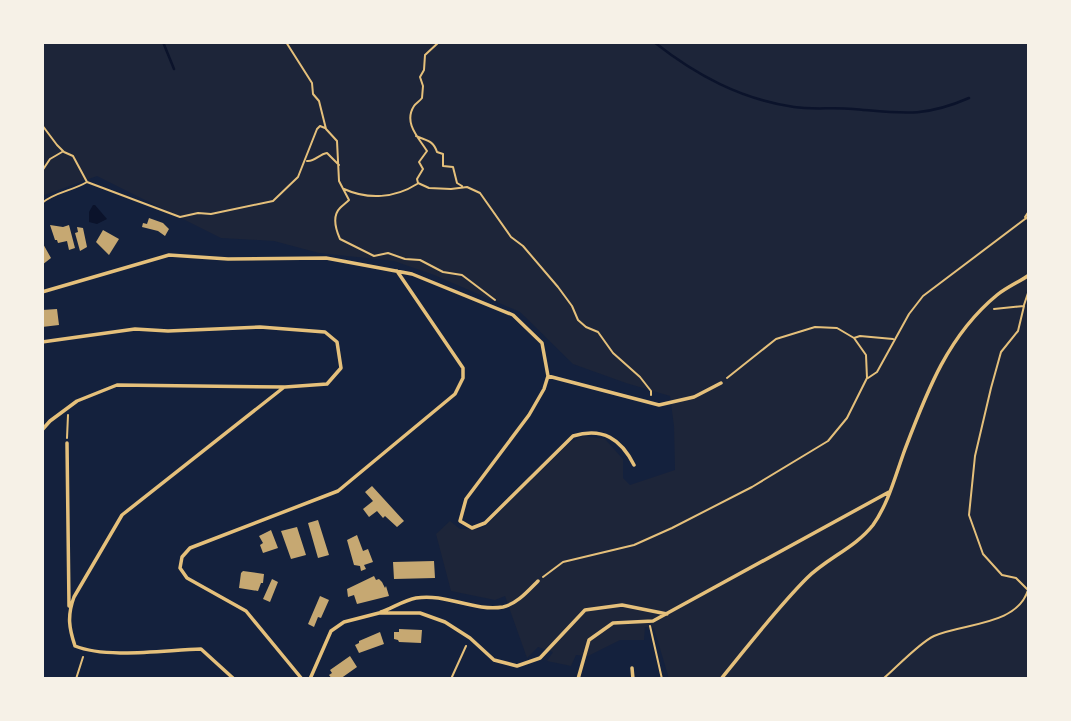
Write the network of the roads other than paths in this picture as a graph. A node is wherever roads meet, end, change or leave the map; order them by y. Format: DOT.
graph roads {
  1 [pos="396,270"];
  2 [pos="1029,275"];
  3 [pos="42,292"];
  4 [pos="42,342"];
  5 [pos="548,376"];
  6 [pos="721,383"];
  7 [pos="285,387"];
  8 [pos="42,430"];
  9 [pos="67,443"];
  10 [pos="634,465"];
  11 [pos="890,492"];
  12 [pos="538,581"];
  13 [pos="69,609"];
  14 [pos="379,613"];
  15 [pos="667,614"];
  16 [pos="632,668"];
  17 [pos="234,679"];
  18 [pos="302,679"];
  19 [pos="310,679"];
  20 [pos="578,679"];
  21 [pos="633,679"];
  22 [pos="721,679"];
  1 -- 3 [label="street"];
  1 -- 5 [label="street"];
  1 -- 18 [label="street"];
  2 -- 11 [label="street"];
  4 -- 7 [label="street"];
  5 -- 6 [label="street"];
  5 -- 10 [label="street"];
  7 -- 8 [label="street"];
  7 -- 13 [label="street"];
  9 -- 13 [label="street"];
  11 -- 15 [label="street"];
  11 -- 22 [label="street"];
  12 -- 14 [label="street"];
  13 -- 17 [label="street"];
  14 -- 15 [label="street"];
  14 -- 19 [label="street"];
  15 -- 20 [label="street"];
  16 -- 21 [label="street"];
}
